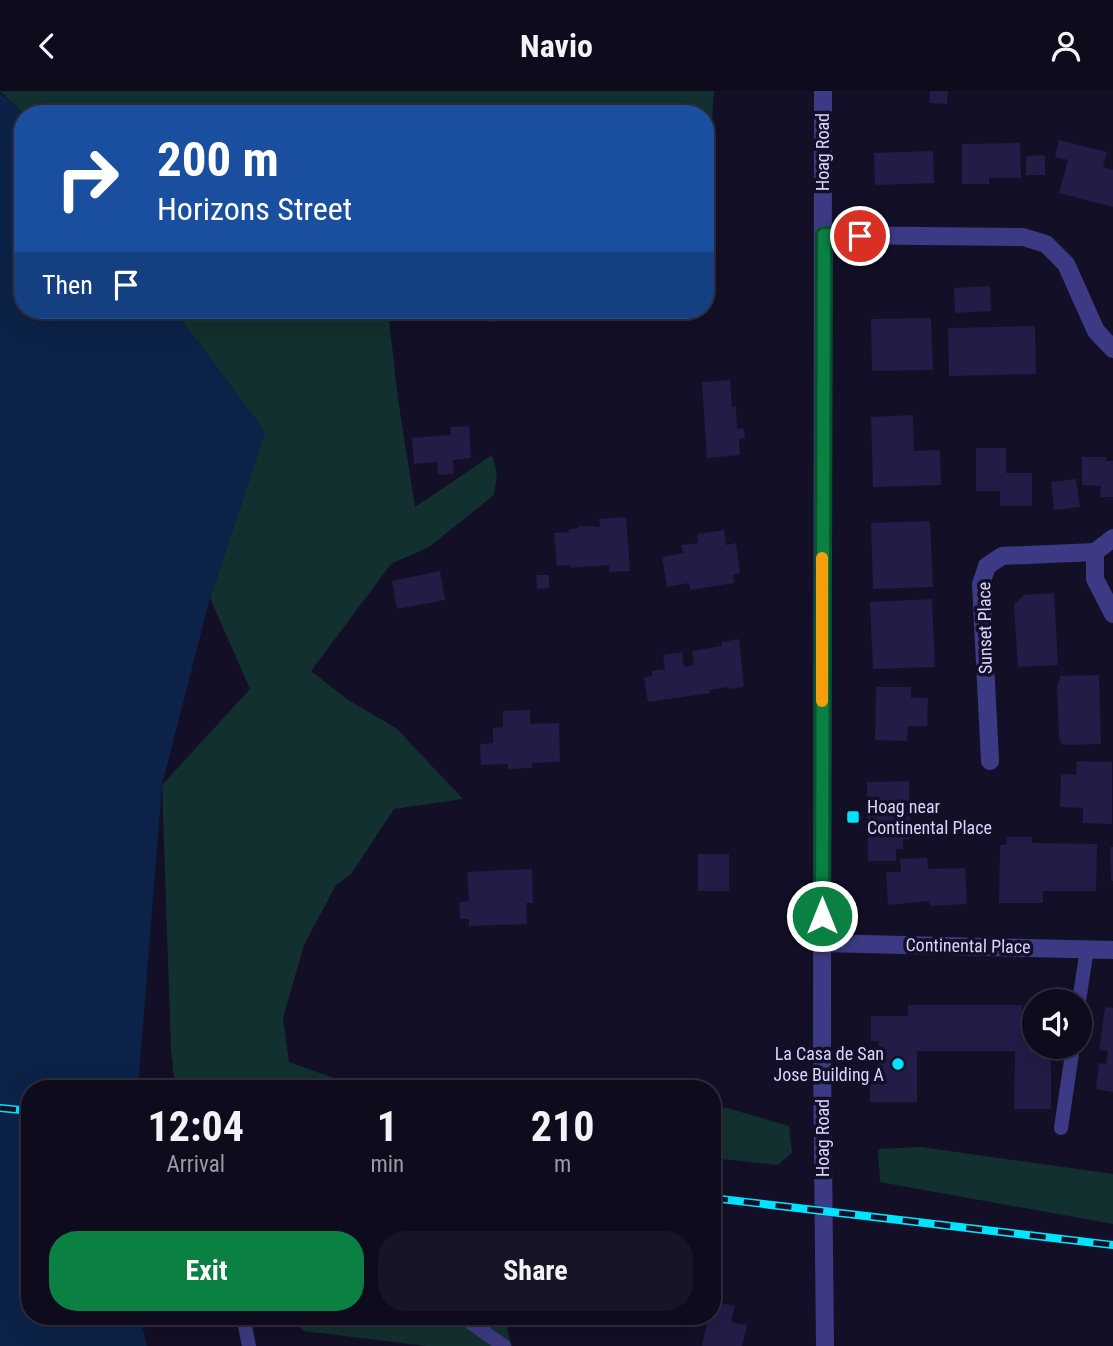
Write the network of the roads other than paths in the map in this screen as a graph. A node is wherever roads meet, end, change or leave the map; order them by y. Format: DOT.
graph roads {
  1 [pos="823,91"];
  2 [pos="824,235"];
  3 [pos="1113,349"];
  4 [pos="1113,538"];
  5 [pos="1095,552"];
  6 [pos="1113,614"];
  7 [pos="990,761"];
  8 [pos="822,943"];
  9 [pos="1087,949"];
  10 [pos="1113,950"];
  11 [pos="1081,989"];
  12 [pos="1071,1059"];
  13 [pos="1061,1128"];
  14 [pos="244,1325"];
  15 [pos="474,1325"];
  16 [pos="248,1346"];
  17 [pos="504,1346"];
  18 [pos="825,1346"];
  1 -- 2 [label="street, Hoag Road"];
  2 -- 3 [label="street"];
  2 -- 8 [label="street, Hoag Road"];
  4 -- 5 [label="street"];
  5 -- 6 [label="street"];
  5 -- 7 [label="street, Sunset Place"];
  8 -- 9 [label="street, Continental Place"];
  8 -- 18 [label="street, Hoag Road"];
  9 -- 10 [label="street, Continental Place"];
  9 -- 11 [label="lane"];
  12 -- 13 [label="lane"];
  14 -- 16 [label="lane"];
  15 -- 17 [label="lane"];
}
